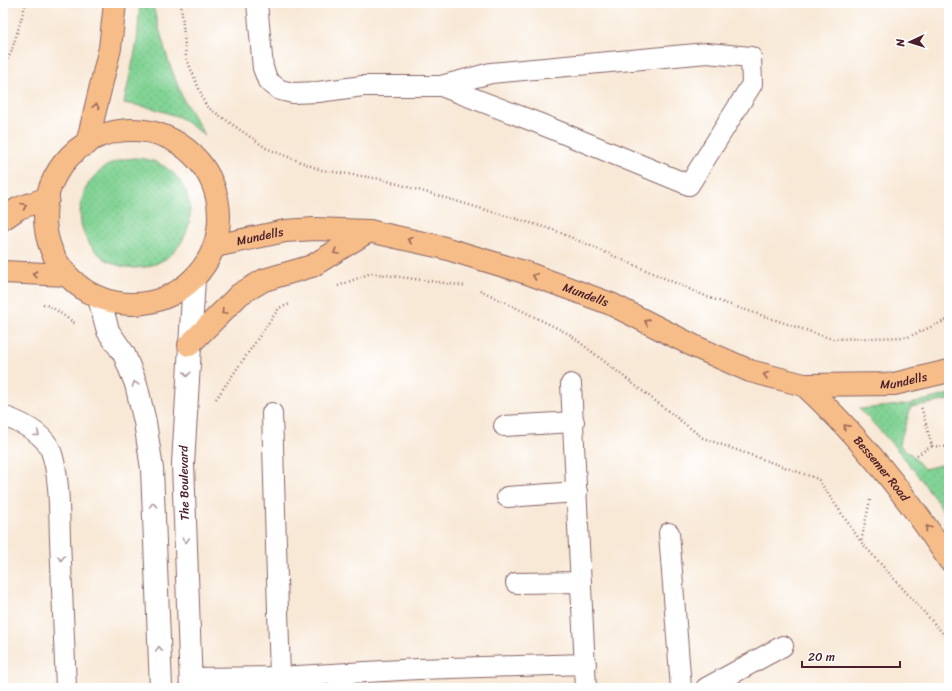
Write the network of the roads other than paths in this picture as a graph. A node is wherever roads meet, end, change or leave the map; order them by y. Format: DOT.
graph roads {
  1 [pos="115,3"];
  2 [pos="257,3"];
  3 [pos="440,86"];
  4 [pos="87,144"];
  5 [pos="48,198"];
  6 [pos="3,219"];
  7 [pos="369,231"];
  8 [pos="214,246"];
  9 [pos="3,272"];
  10 [pos="67,275"];
  11 [pos="194,279"];
  12 [pos="99,298"];
  13 [pos="189,345"];
  14 [pos="949,371"];
  15 [pos="572,384"];
  16 [pos="804,385"];
  17 [pos="272,413"];
  18 [pos="3,416"];
  19 [pos="574,422"];
  20 [pos="504,426"];
  21 [pos="577,492"];
  22 [pos="507,497"];
  23 [pos="669,533"];
  24 [pos="949,560"];
  25 [pos="581,582"];
  26 [pos="516,583"];
  27 [pos="783,646"];
  28 [pos="586,664"];
  29 [pos="280,677"];
  30 [pos="190,683"];
  31 [pos="66,688"];
  32 [pos="161,688"];
  33 [pos="586,688"];
  34 [pos="681,688"];
  35 [pos="706,688"];
  4 -- 1 [label="main road, one-way"];
  2 -- 3 [label="lane"];
  3 -- 3 [label="lane"];
  4 -- 5 [label="main road"];
  4 -- 8 [label="main road"];
  6 -- 5 [label="main road, one-way"];
  5 -- 10 [label="main road"];
  7 -- 8 [label="main road, Mundells"];
  7 -- 13 [label="main road, one-way"];
  16 -- 7 [label="main road, Mundells, one-way"];
  8 -- 11 [label="main road"];
  10 -- 9 [label="main road, one-way"];
  10 -- 12 [label="main road"];
  11 -- 12 [label="main road"];
  11 -- 13 [label="street, The Boulevard"];
  32 -- 12 [label="street, one-way"];
  13 -- 30 [label="street, The Boulevard, one-way"];
  14 -- 16 [label="main road, Mundells"];
  15 -- 19 [label="lane"];
  24 -- 16 [label="main road, Bessemer Road, one-way"];
  17 -- 29 [label="lane"];
  18 -- 31 [label="lane, one-way"];
  19 -- 20 [label="lane"];
  19 -- 21 [label="lane"];
  21 -- 22 [label="lane"];
  21 -- 25 [label="lane"];
  23 -- 34 [label="lane"];
  25 -- 26 [label="lane"];
  25 -- 28 [label="lane"];
  27 -- 35 [label="lane"];
  28 -- 29 [label="lane"];
  28 -- 33 [label="lane"];
  29 -- 30 [label="lane"];
}
